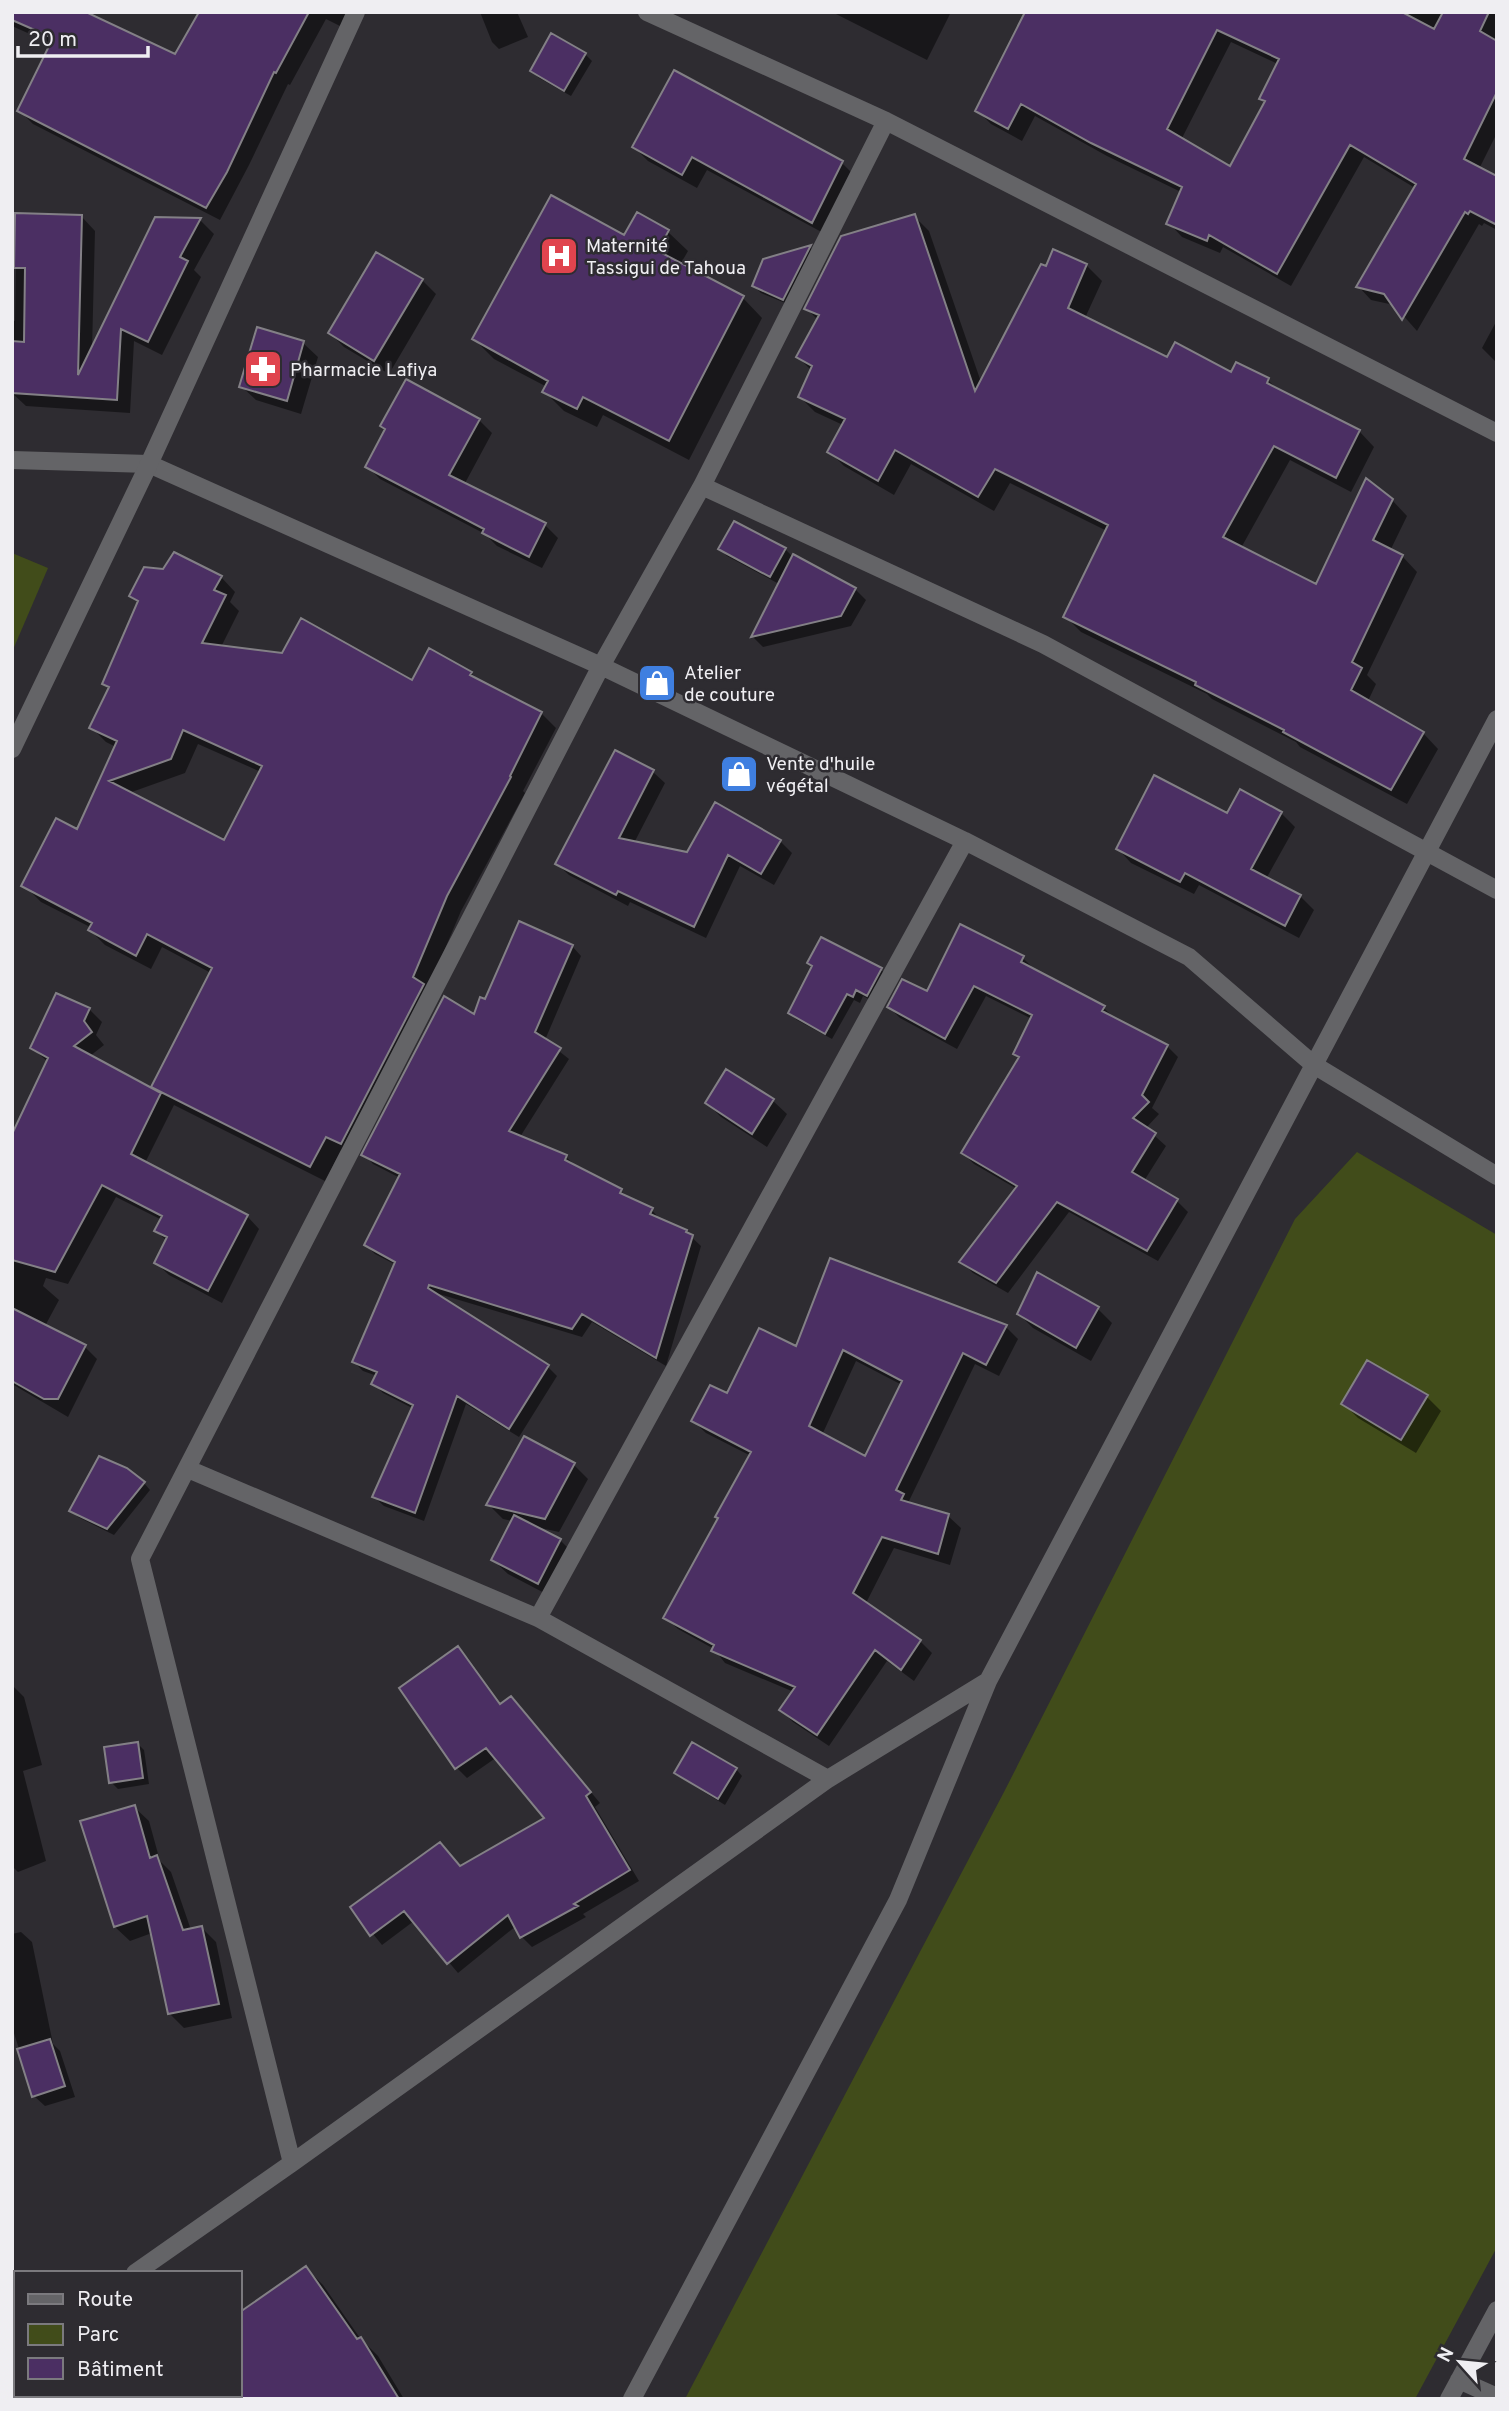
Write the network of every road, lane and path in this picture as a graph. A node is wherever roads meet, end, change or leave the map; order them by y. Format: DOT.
graph roads {
  1 [pos="356,12"];
  2 [pos="648,12"];
  3 [pos="886,121"];
  4 [pos="1497,433"];
  5 [pos="12,460"];
  6 [pos="149,464"];
  7 [pos="702,486"];
  8 [pos="601,666"];
  9 [pos="1497,719"];
  10 [pos="12,749"];
  11 [pos="965,841"];
  12 [pos="1427,852"];
  13 [pos="1497,890"];
  14 [pos="1314,1065"];
  15 [pos="1497,1176"];
  16 [pos="188,1469"];
  17 [pos="538,1618"];
  18 [pos="988,1681"];
  19 [pos="828,1779"];
  20 [pos="292,2163"];
  21 [pos="138,2271"];
  22 [pos="1497,2310"];
  23 [pos="1459,2380"];
  24 [pos="1497,2397"];
  25 [pos="632,2399"];
  26 [pos="1449,2399"];
  1 -- 6 [label="street"];
  2 -- 3 [label="street"];
  3 -- 4 [label="street"];
  3 -- 7 [label="street"];
  5 -- 6 [label="street"];
  6 -- 8 [label="street"];
  6 -- 10 [label="street"];
  7 -- 8 [label="street"];
  7 -- 12 [label="street"];
  8 -- 11 [label="street"];
  8 -- 16 [label="street"];
  9 -- 12 [label="street"];
  11 -- 14 [label="street"];
  11 -- 17 [label="street"];
  12 -- 13 [label="street"];
  12 -- 14 [label="street"];
  14 -- 15 [label="street"];
  14 -- 18 [label="street"];
  16 -- 17 [label="street"];
  16 -- 20 [label="street"];
  17 -- 19 [label="street"];
  18 -- 19 [label="street"];
  18 -- 25 [label="street"];
  19 -- 20 [label="street"];
  20 -- 21 [label="street"];
  22 -- 23 [label="street"];
  23 -- 24 [label="street"];
  23 -- 26 [label="street"];
}
